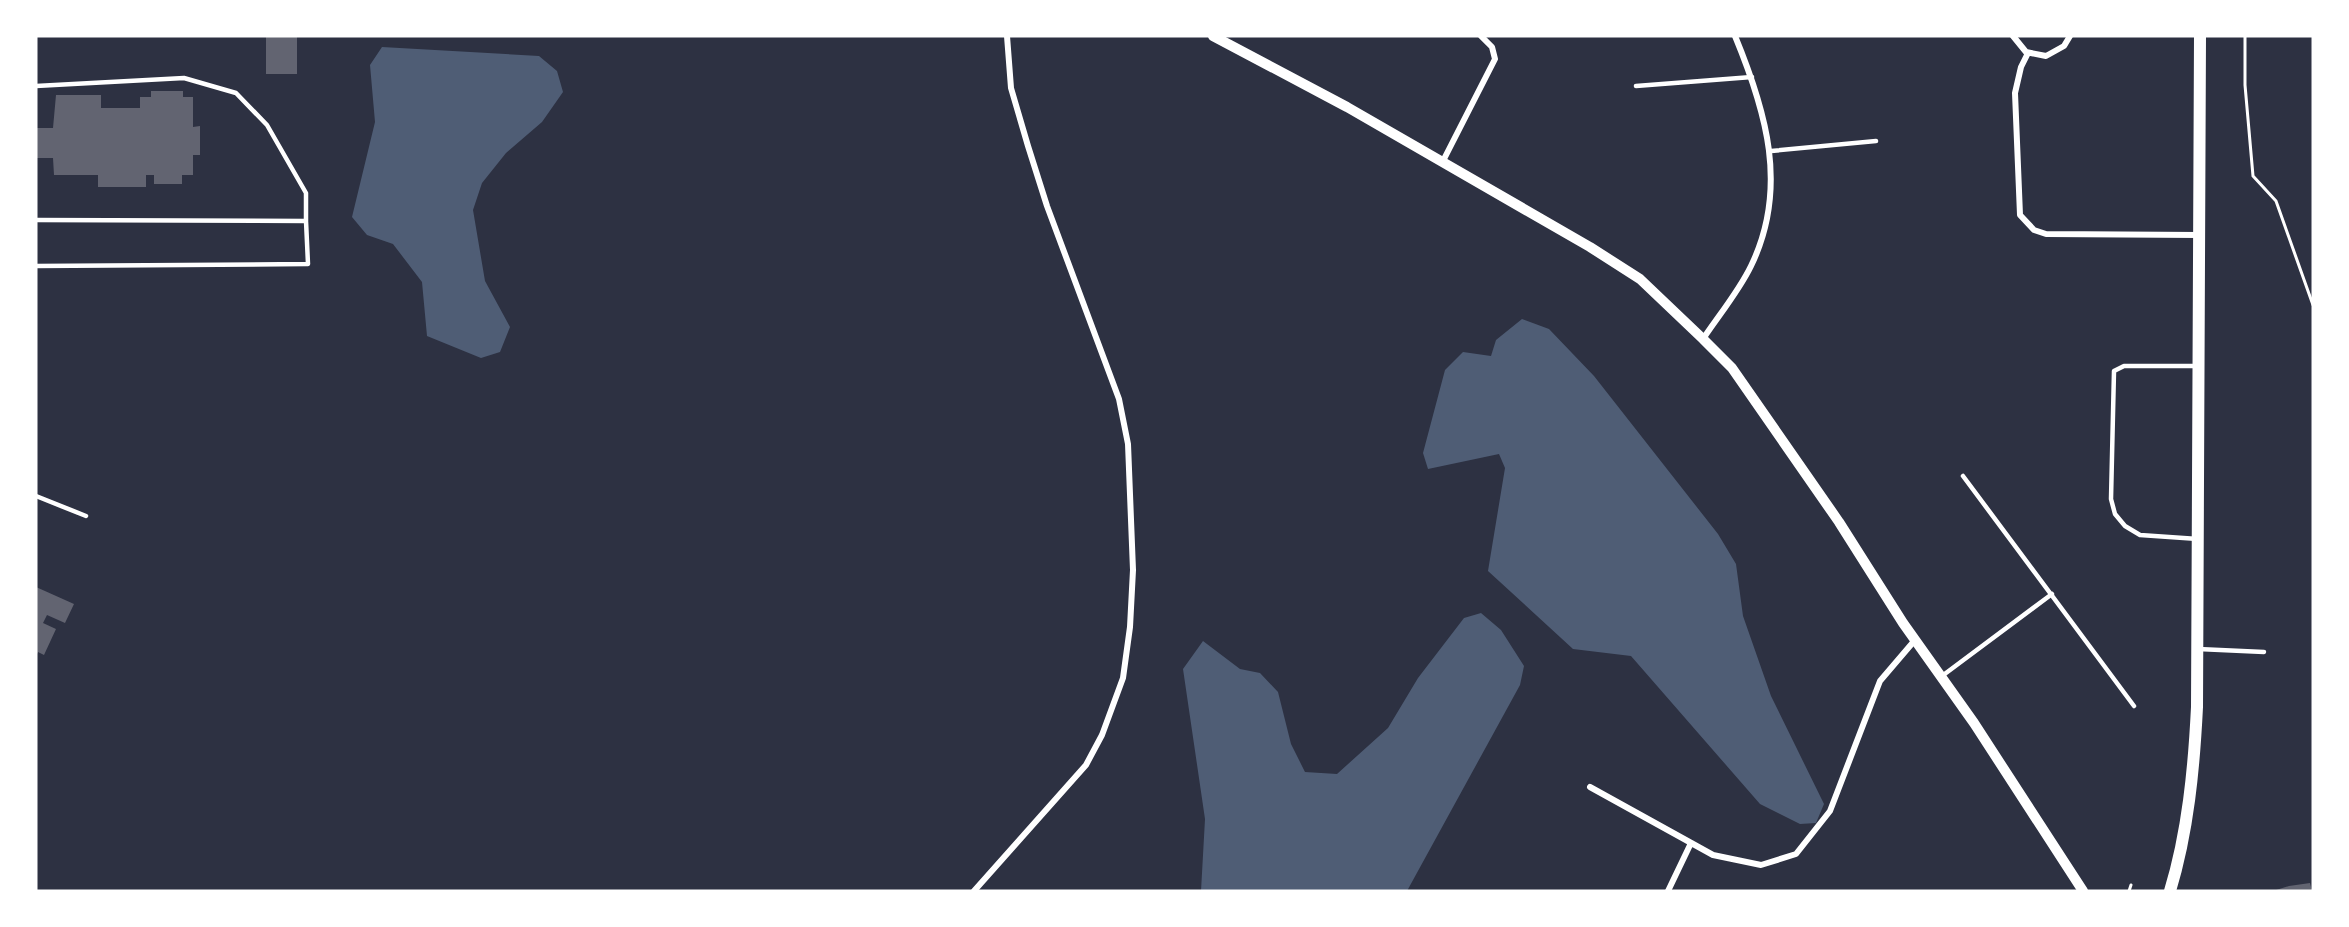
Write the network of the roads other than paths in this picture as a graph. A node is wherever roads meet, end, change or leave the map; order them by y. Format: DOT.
graph roads {
  1 [pos="1007,36"];
  2 [pos="1213,36"];
  3 [pos="1481,36"];
  4 [pos="1736,36"];
  5 [pos="2013,36"];
  6 [pos="2070,36"];
  7 [pos="2200,36"];
  8 [pos="2028,53"];
  9 [pos="1752,77"];
  10 [pos="36,86"];
  11 [pos="1636,86"];
  12 [pos="1876,141"];
  13 [pos="1771,152"];
  14 [pos="1443,161"];
  15 [pos="36,220"];
  16 [pos="306,221"];
  17 [pos="2199,236"];
  18 [pos="36,266"];
  19 [pos="1703,339"];
  20 [pos="2198,366"];
  21 [pos="1963,476"];
  22 [pos="36,496"];
  23 [pos="86,516"];
  24 [pos="2199,539"];
  25 [pos="2052,594"];
  26 [pos="1915,640"];
  27 [pos="2198,649"];
  28 [pos="2264,652"];
  29 [pos="1942,676"];
  30 [pos="2134,706"];
  31 [pos="1590,787"];
  32 [pos="1690,843"];
  33 [pos="974,891"];
  34 [pos="1668,891"];
  35 [pos="2083,891"];
  36 [pos="2170,891"];
  1 -- 33 [label="street"];
  2 -- 14 [label="street"];
  3 -- 14 [label="street"];
  4 -- 9 [label="street"];
  5 -- 8 [label="street"];
  6 -- 8 [label="street"];
  7 -- 17 [label="main road"];
  8 -- 17 [label="street"];
  9 -- 11 [label="lane"];
  9 -- 13 [label="street"];
  10 -- 16 [label="lane"];
  12 -- 13 [label="lane"];
  13 -- 19 [label="street"];
  14 -- 19 [label="street"];
  15 -- 16 [label="lane"];
  16 -- 18 [label="lane"];
  17 -- 20 [label="main road"];
  19 -- 26 [label="street"];
  20 -- 24 [label="main road"];
  20 -- 24 [label="lane"];
  21 -- 25 [label="lane"];
  22 -- 23 [label="lane"];
  24 -- 27 [label="main road"];
  25 -- 29 [label="lane"];
  25 -- 30 [label="lane"];
  26 -- 29 [label="street"];
  26 -- 32 [label="street"];
  27 -- 28 [label="lane"];
  27 -- 36 [label="main road"];
  29 -- 35 [label="street"];
  31 -- 32 [label="street"];
  32 -- 34 [label="street"];
}
